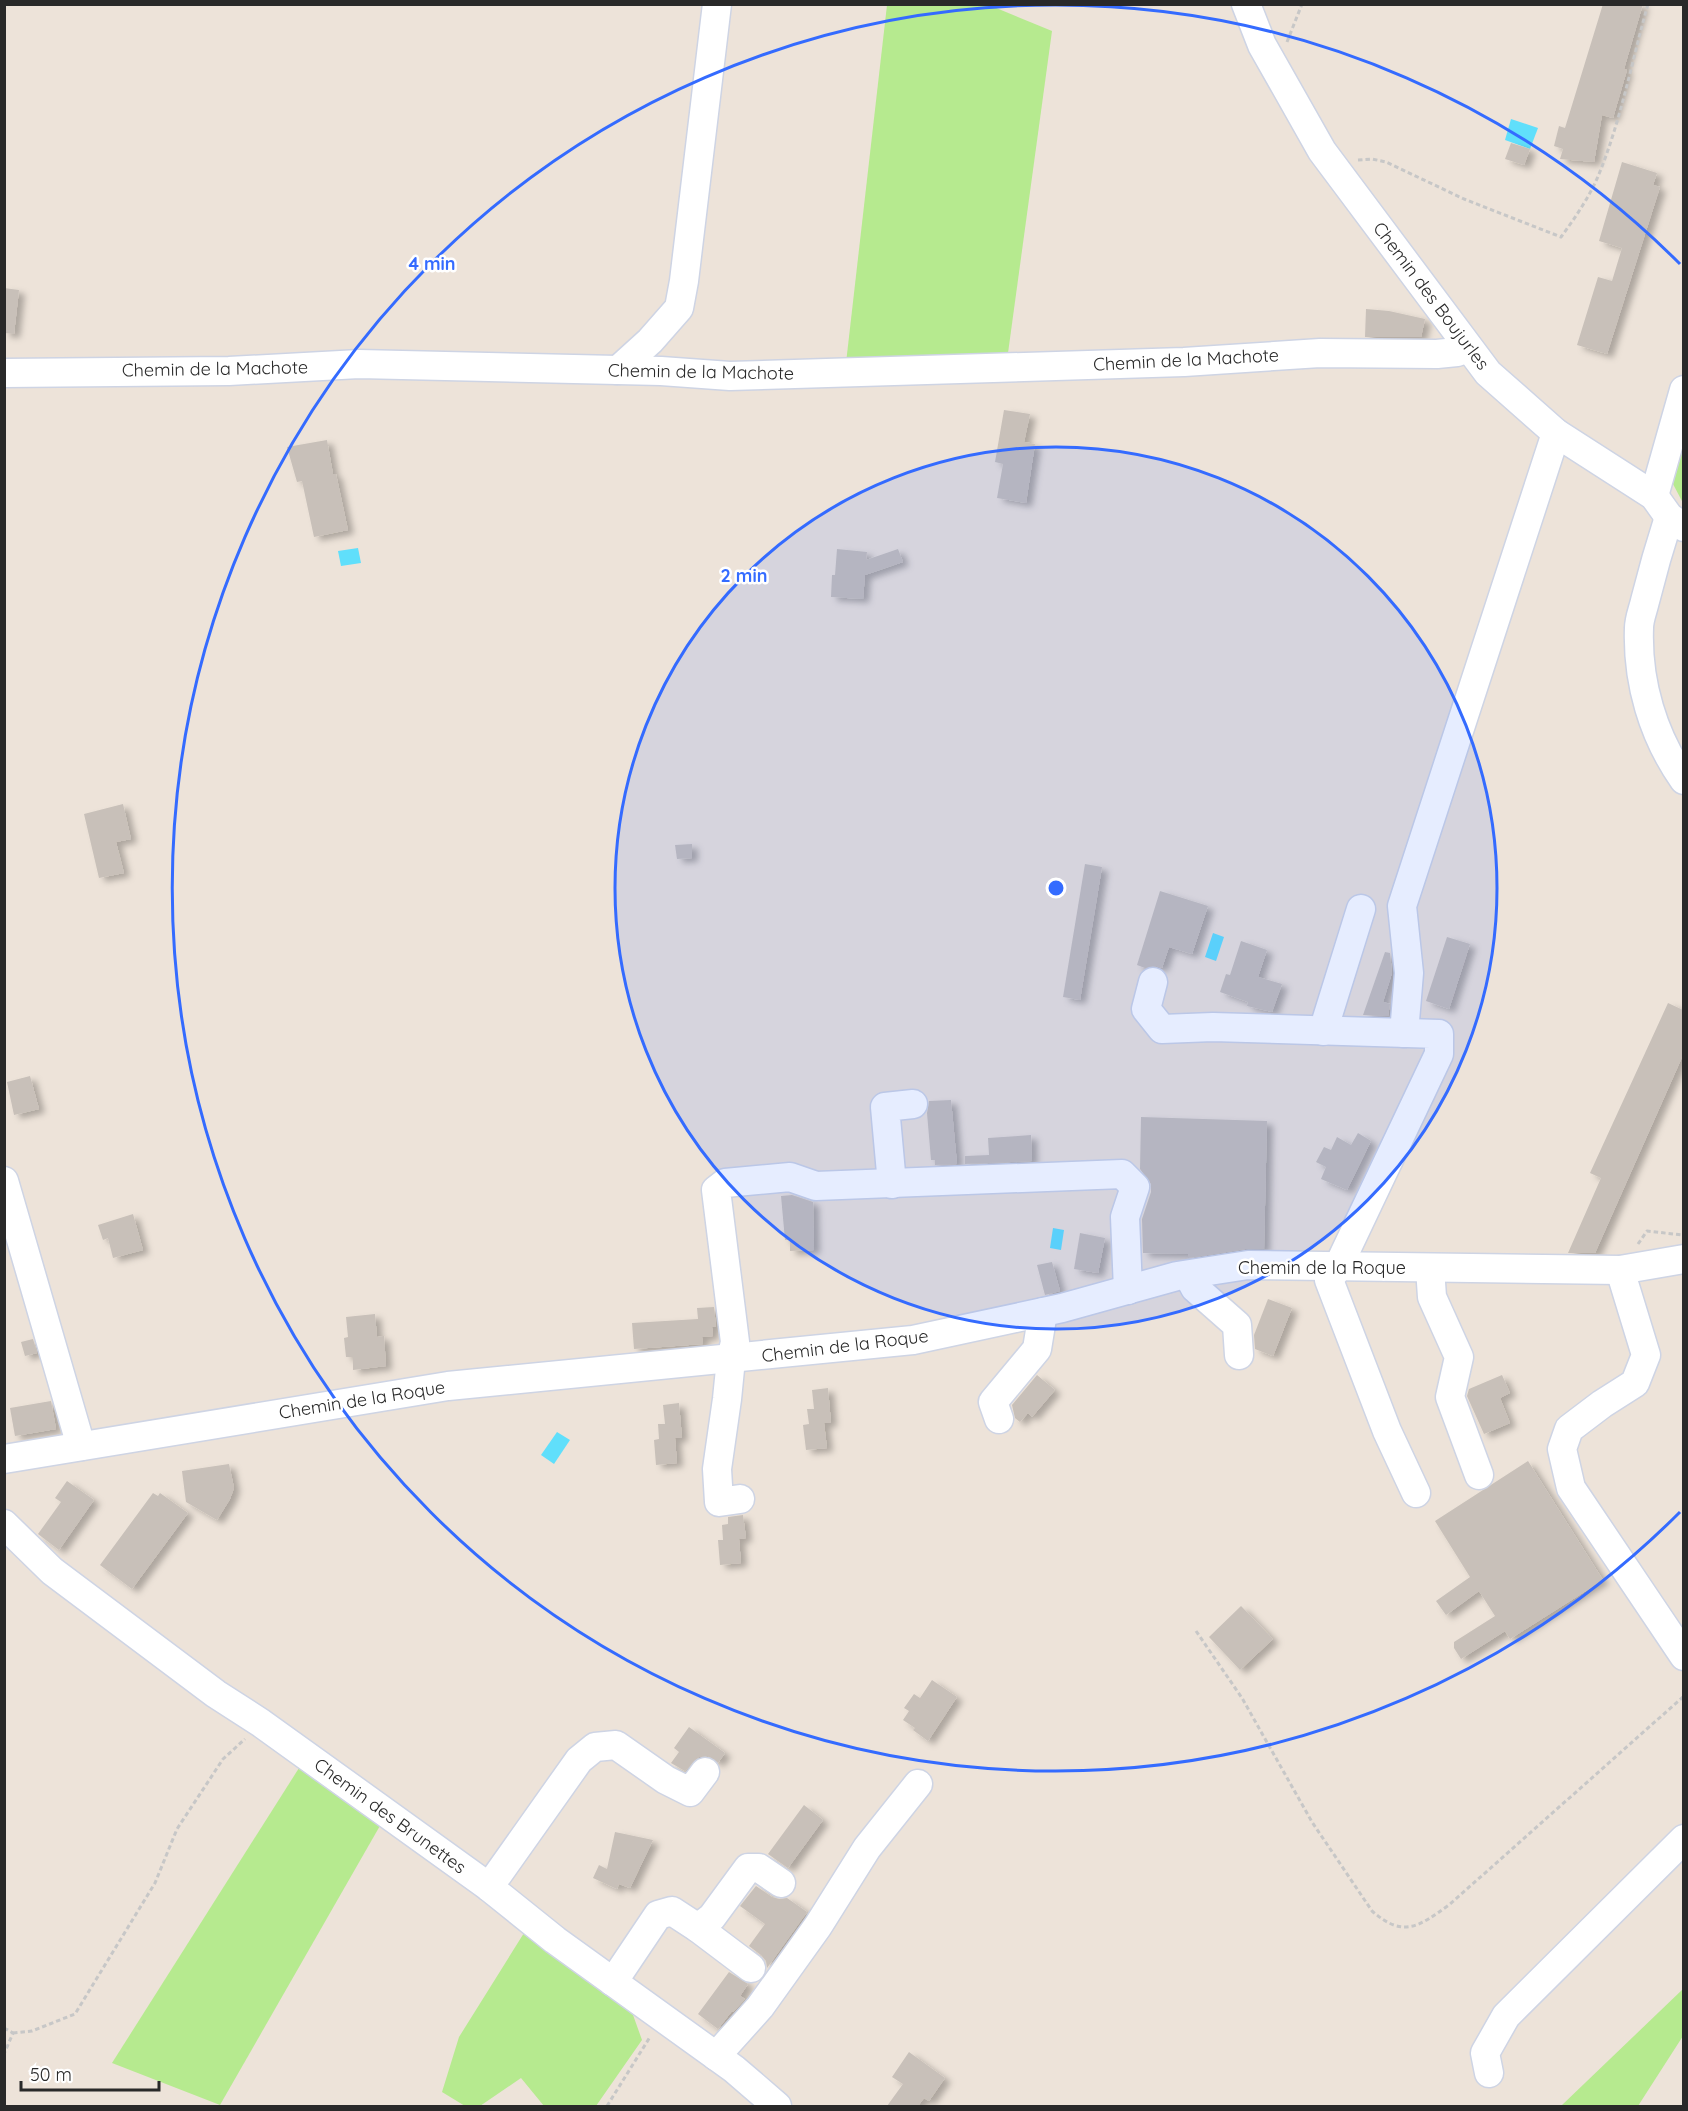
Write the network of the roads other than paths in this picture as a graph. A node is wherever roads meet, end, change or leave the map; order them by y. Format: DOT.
graph roads {
  1 [pos="717,4"];
  2 [pos="1246,4"];
  3 [pos="1467,348"];
  4 [pos="618,370"];
  5 [pos="4,373"];
  6 [pos="1683,390"];
  7 [pos="1556,433"];
  8 [pos="1669,513"];
  9 [pos="1683,780"];
  10 [pos="1360,909"];
  11 [pos="1153,982"];
  12 [pos="1323,1031"];
  13 [pos="1404,1033"];
  14 [pos="913,1104"];
  15 [pos="4,1181"];
  16 [pos="892,1184"];
  17 [pos="1683,1259"];
  18 [pos="1338,1267"];
  19 [pos="1430,1268"];
  20 [pos="1620,1270"];
  21 [pos="1188,1275"];
  22 [pos="1128,1290"];
  23 [pos="1043,1312"];
  24 [pos="1239,1355"];
  25 [pos="731,1359"];
  26 [pos="999,1419"];
  27 [pos="81,1446"];
  28 [pos="4,1459"];
  29 [pos="1479,1475"];
  30 [pos="1416,1493"];
  31 [pos="740,1499"];
  32 [pos="4,1524"];
  33 [pos="1683,1656"];
  34 [pos="705,1772"];
  35 [pos="918,1784"];
  36 [pos="1683,1839"];
  37 [pos="781,1883"];
  38 [pos="489,1887"];
  39 [pos="698,1928"];
  40 [pos="751,1968"];
  41 [pos="613,1982"];
  42 [pos="716,2056"];
  43 [pos="1489,2073"];
  44 [pos="777,2106"];
  1 -- 4 [label="street"];
  2 -- 3 [label="street, Chemin des Boujurles"];
  3 -- 4 [label="street, Chemin de la Machote"];
  3 -- 7 [label="street, Chemin des Boujurles"];
  4 -- 5 [label="street, Chemin de la Machote"];
  6 -- 8 [label="street"];
  7 -- 8 [label="street, Chemin des Boujurles"];
  7 -- 13 [label="street"];
  8 -- 9 [label="street"];
  10 -- 12 [label="street"];
  11 -- 12 [label="street"];
  12 -- 13 [label="street"];
  13 -- 18 [label="street"];
  14 -- 16 [label="street"];
  15 -- 27 [label="street"];
  16 -- 22 [label="street"];
  16 -- 25 [label="street"];
  17 -- 20 [label="street, Chemin de la Roque"];
  18 -- 19 [label="street, Chemin de la Roque"];
  18 -- 21 [label="street, Chemin de la Roque"];
  18 -- 30 [label="street"];
  19 -- 20 [label="street, Chemin de la Roque"];
  19 -- 29 [label="street"];
  20 -- 33 [label="street"];
  21 -- 22 [label="street, Chemin de la Roque"];
  21 -- 24 [label="street"];
  22 -- 23 [label="street, Chemin de la Roque"];
  23 -- 25 [label="street, Chemin de la Roque"];
  23 -- 26 [label="street"];
  25 -- 27 [label="street, Chemin de la Roque"];
  25 -- 31 [label="street"];
  27 -- 28 [label="street, Chemin de la Roque"];
  32 -- 38 [label="street, Chemin des Brunettes"];
  34 -- 38 [label="street"];
  35 -- 42 [label="street"];
  36 -- 43 [label="street"];
  37 -- 39 [label="street"];
  38 -- 41 [label="street, Chemin des Brunettes"];
  39 -- 40 [label="street"];
  39 -- 41 [label="street"];
  41 -- 42 [label="street, Chemin des Brunettes"];
  42 -- 44 [label="street, Chemin des Brunettes"];
}
